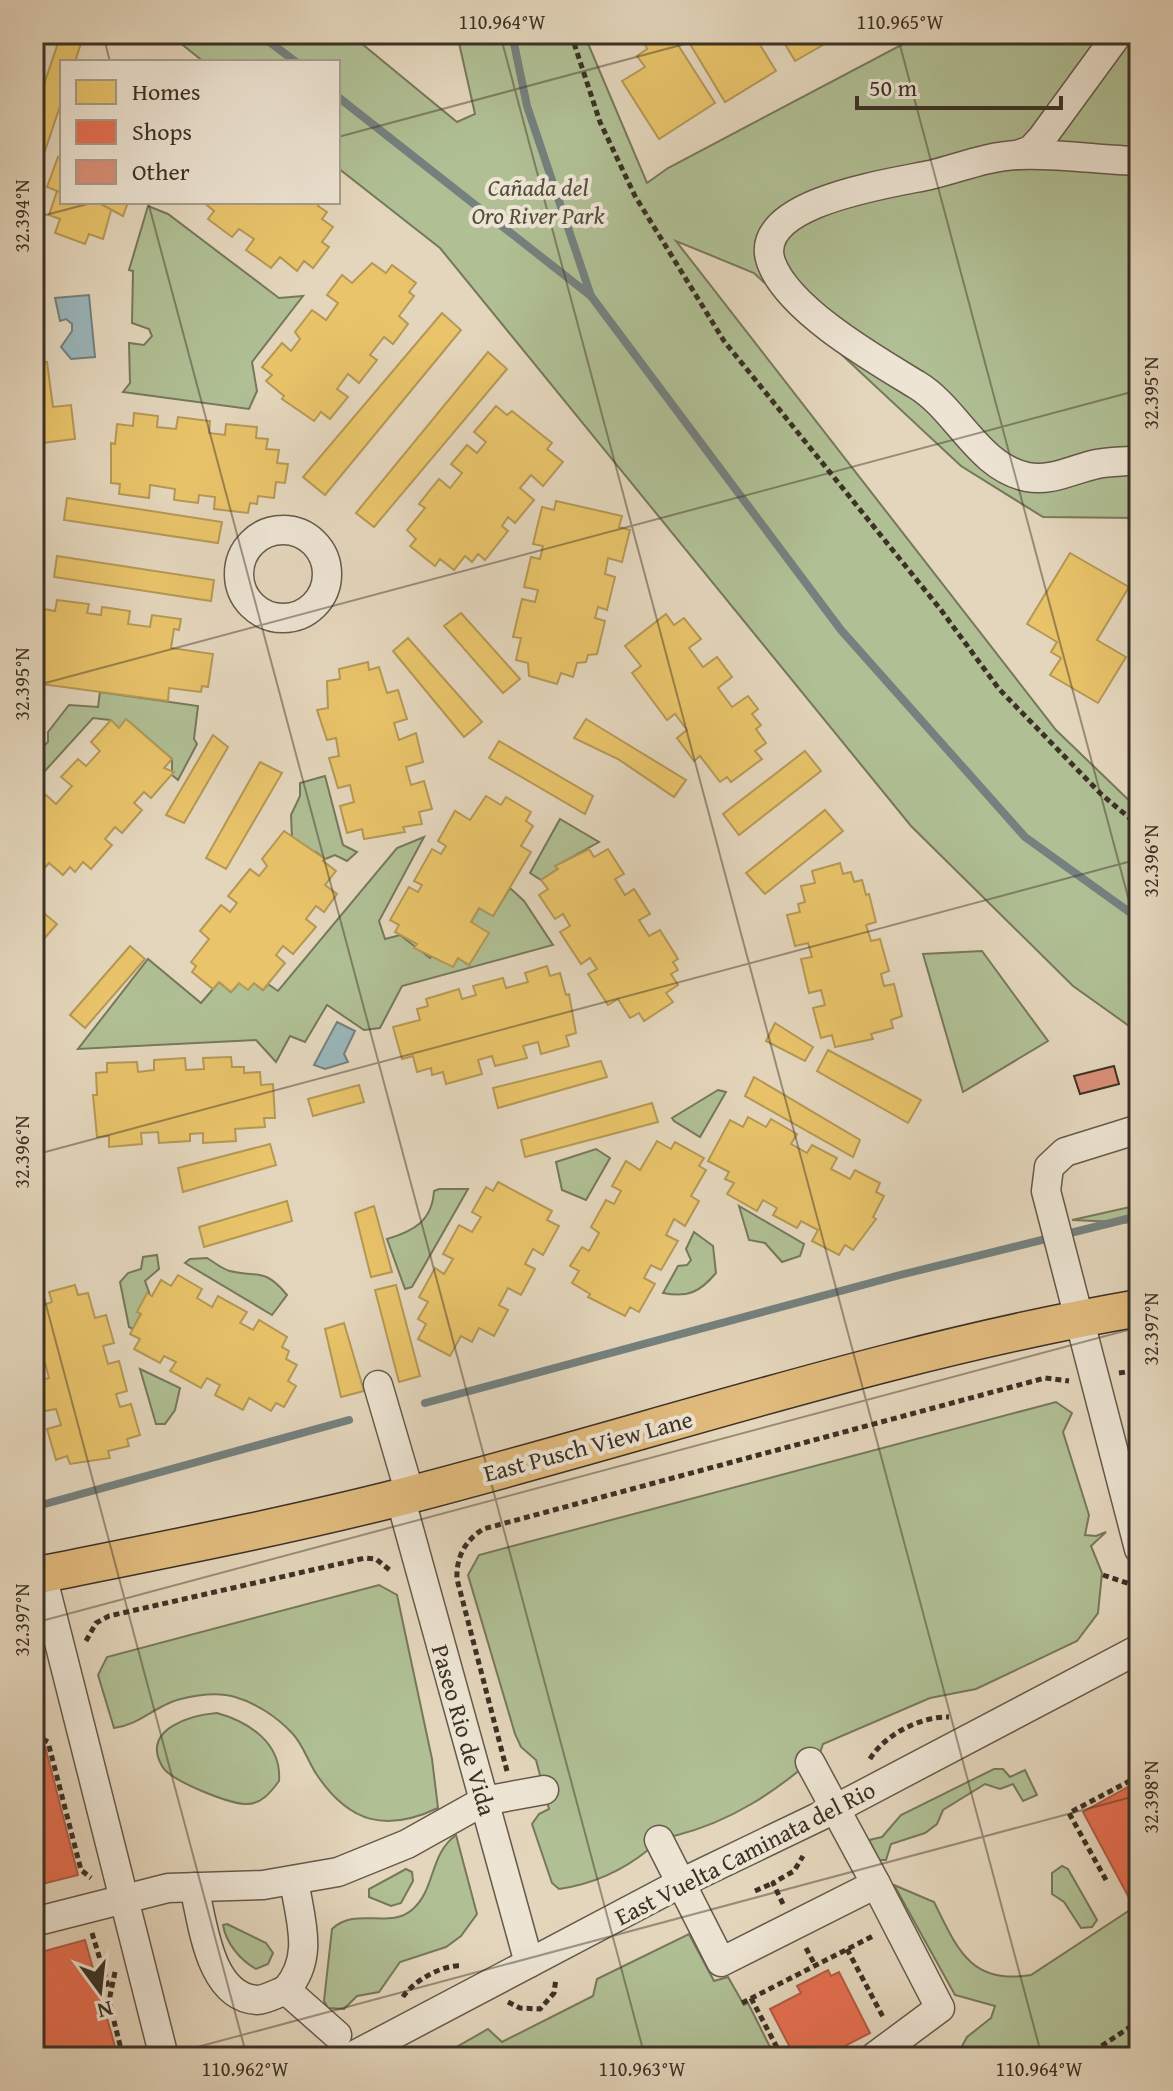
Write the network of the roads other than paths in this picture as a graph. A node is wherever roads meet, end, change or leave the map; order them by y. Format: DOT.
graph roads {
  1 [pos="1118,34"];
  2 [pos="1017,155"];
  3 [pos="1139,161"];
  4 [pos="1139,460"];
  5 [pos="1139,1129"];
  6 [pos="1139,1308"];
  7 [pos="1079,1318"];
  8 [pos="378,1385"];
  9 [pos="405,1496"];
  10 [pos="1139,1549"];
  11 [pos="38,1576"];
  12 [pos="1134,1639"];
  13 [pos="810,1762"];
  14 [pos="544,1790"];
  15 [pos="832,1798"];
  16 [pos="497,1799"];
  17 [pos="659,1840"];
  18 [pos="294,1880"];
  19 [pos="681,1883"];
  20 [pos="876,1884"];
  21 [pos="194,1887"];
  22 [pos="122,1900"];
  23 [pos="34,1922"];
  24 [pos="529,1963"];
  25 [pos="286,1990"];
  26 [pos="344,2046"];
  27 [pos="164,2057"];
  28 [pos="874,2057"];
  1 -- 2 [label="lane"];
  2 -- 3 [label="lane"];
  2 -- 4 [label="lane"];
  5 -- 7 [label="lane"];
  6 -- 7 [label="main road, East Pusch View Lane"];
  7 -- 9 [label="main road, East Pusch View Lane"];
  7 -- 10 [label="lane"];
  8 -- 9 [label="lane, Paseo Rio de Vida"];
  9 -- 11 [label="main road, East Pusch View Lane"];
  9 -- 16 [label="lane, Paseo Rio de Vida"];
  11 -- 22 [label="lane"];
  12 -- 15 [label="lane, East Vuelta Caminata del Rio"];
  13 -- 15 [label="lane"];
  14 -- 16 [label="lane"];
  15 -- 19 [label="lane, East Vuelta Caminata del Rio"];
  15 -- 20 [label="lane"];
  16 -- 18 [label="lane"];
  16 -- 24 [label="lane, Paseo Rio de Vida"];
  17 -- 19 [label="lane"];
  18 -- 21 [label="lane"];
  18 -- 25 [label="lane"];
  19 -- 20 [label="lane"];
  19 -- 24 [label="lane, East Vuelta Caminata del Rio"];
  20 -- 28 [label="lane"];
  21 -- 22 [label="lane"];
  21 -- 25 [label="lane"];
  22 -- 23 [label="lane"];
  22 -- 27 [label="lane"];
  24 -- 26 [label="lane, East Vuelta Caminata del Rio"];
  25 -- 26 [label="lane"];
}
